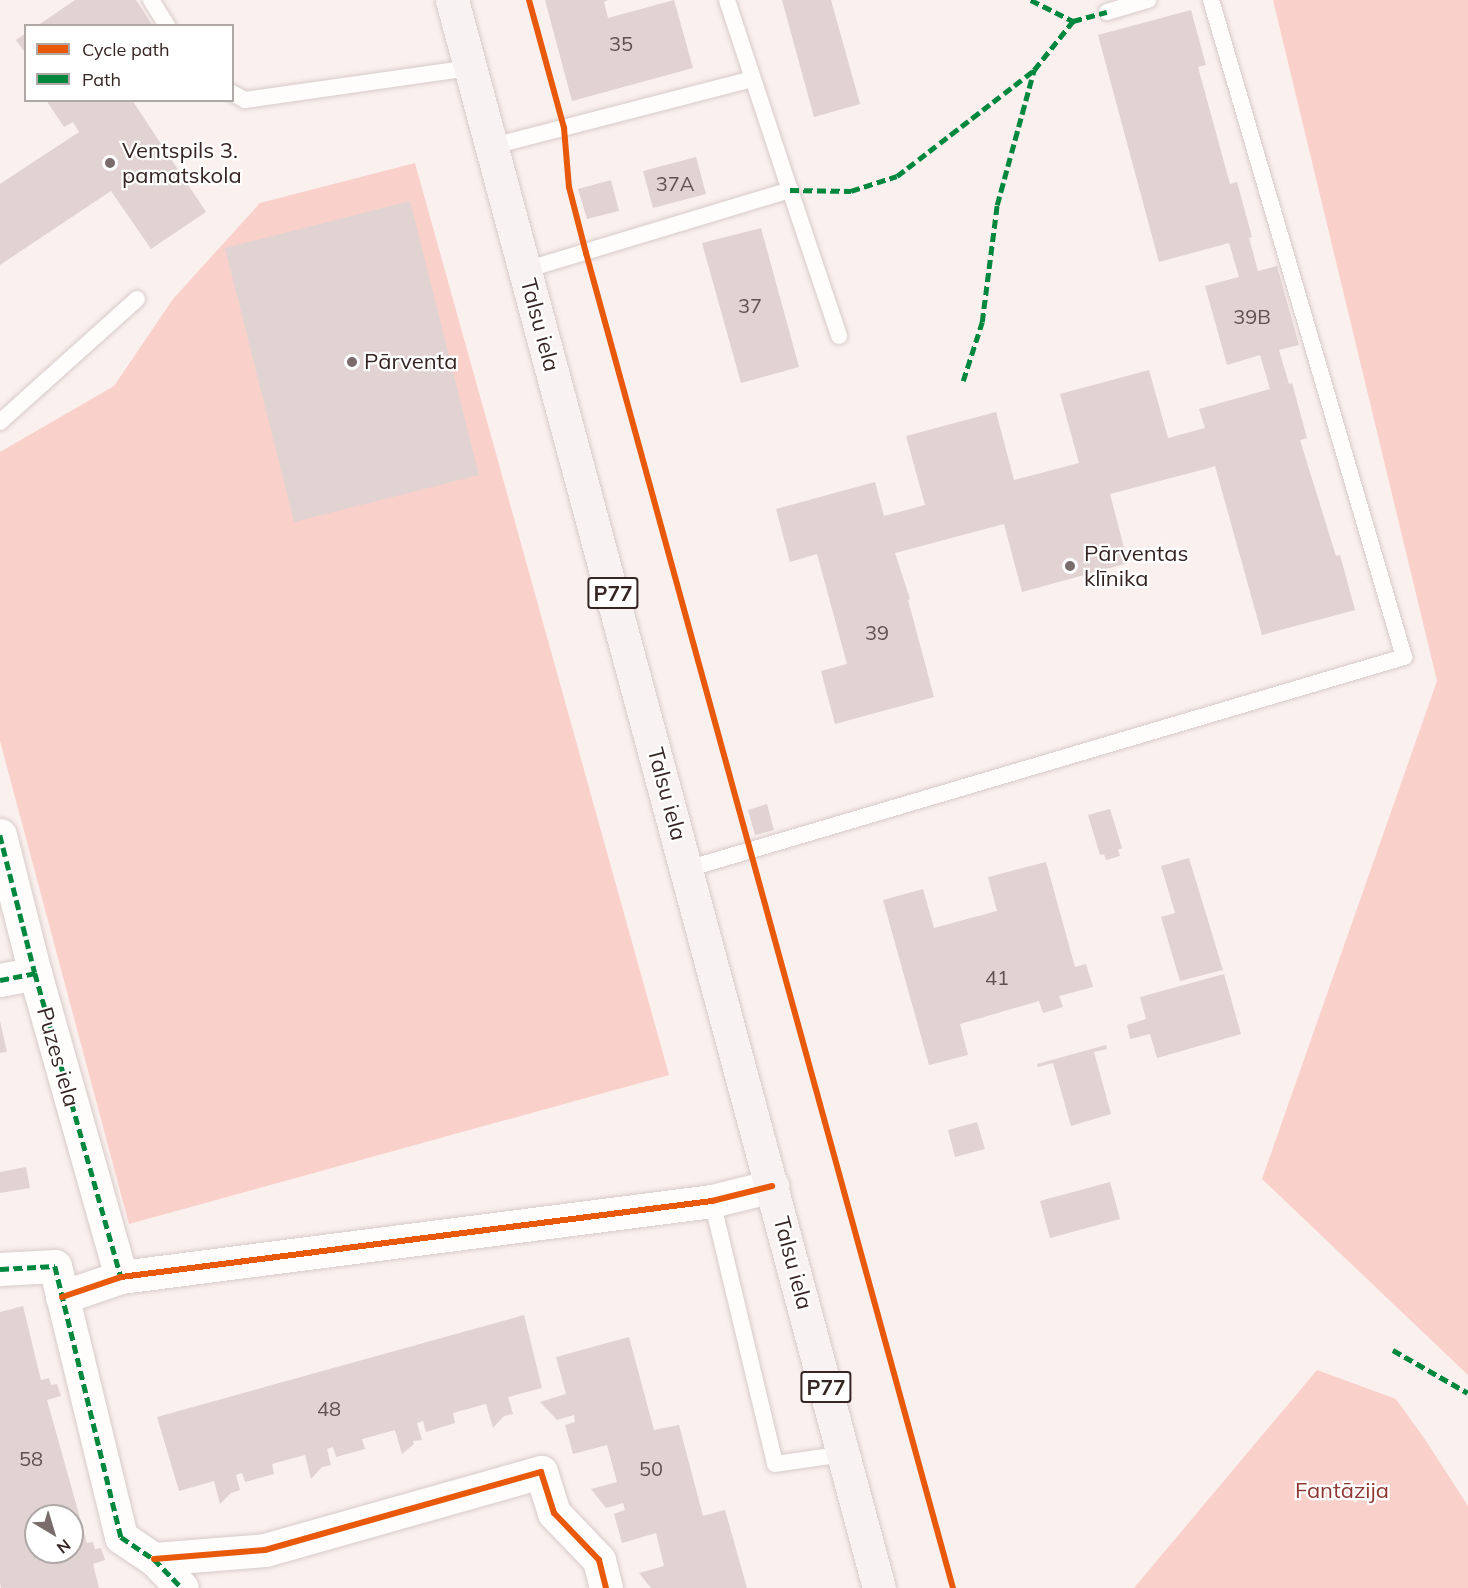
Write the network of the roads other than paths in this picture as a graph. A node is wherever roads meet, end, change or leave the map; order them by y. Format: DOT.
graph roads {
  1 [pos="151,0"];
  2 [pos="452,0"];
  3 [pos="728,0"];
  4 [pos="1148,0"];
  5 [pos="1211,0"];
  6 [pos="1107,12"];
  7 [pos="166,24"];
  8 [pos="471,68"];
  9 [pos="753,79"];
  10 [pos="234,94"];
  11 [pos="493,146"];
  12 [pos="790,190"];
  13 [pos="525,270"];
  14 [pos="137,299"];
  15 [pos="840,336"];
  16 [pos="0,422"];
  17 [pos="0,835"];
  18 [pos="687,869"];
  19 [pos="34,973"];
  20 [pos="0,980"];
  21 [pos="772,1186"];
  22 [pos="712,1202"];
  23 [pos="0,1269"];
  24 [pos="121,1277"];
  25 [pos="62,1298"];
  26 [pos="844,1454"];
  27 [pos="154,1559"];
  28 [pos="182,1588"];
  29 [pos="606,1588"];
  30 [pos="879,1588"];
  1 -- 7 [label="lane"];
  2 -- 8 [label="main road, Talsu iela / P77"];
  3 -- 9 [label="lane"];
  4 -- 6 [label="lane"];
  5 -- 18 [label="lane"];
  8 -- 10 [label="lane"];
  8 -- 11 [label="main road, Talsu iela / P77"];
  9 -- 11 [label="lane"];
  9 -- 12 [label="lane"];
  11 -- 13 [label="main road, Talsu iela / P77"];
  12 -- 13 [label="lane"];
  12 -- 15 [label="lane"];
  13 -- 18 [label="main road, Talsu iela / P77"];
  14 -- 16 [label="lane"];
  17 -- 19 [label="street, Puzes iela"];
  18 -- 21 [label="main road, Talsu iela / P77"];
  19 -- 20 [label="street"];
  19 -- 24 [label="street, Puzes iela"];
  21 -- 22 [label="street"];
  21 -- 26 [label="main road, Talsu iela / P77"];
  22 -- 24 [label="street"];
  22 -- 26 [label="lane"];
  23 -- 25 [label="street"];
  24 -- 25 [label="street"];
  25 -- 27 [label="street"];
  26 -- 30 [label="main road, Talsu iela / P77"];
  27 -- 28 [label="street"];
  27 -- 29 [label="street"];
}
